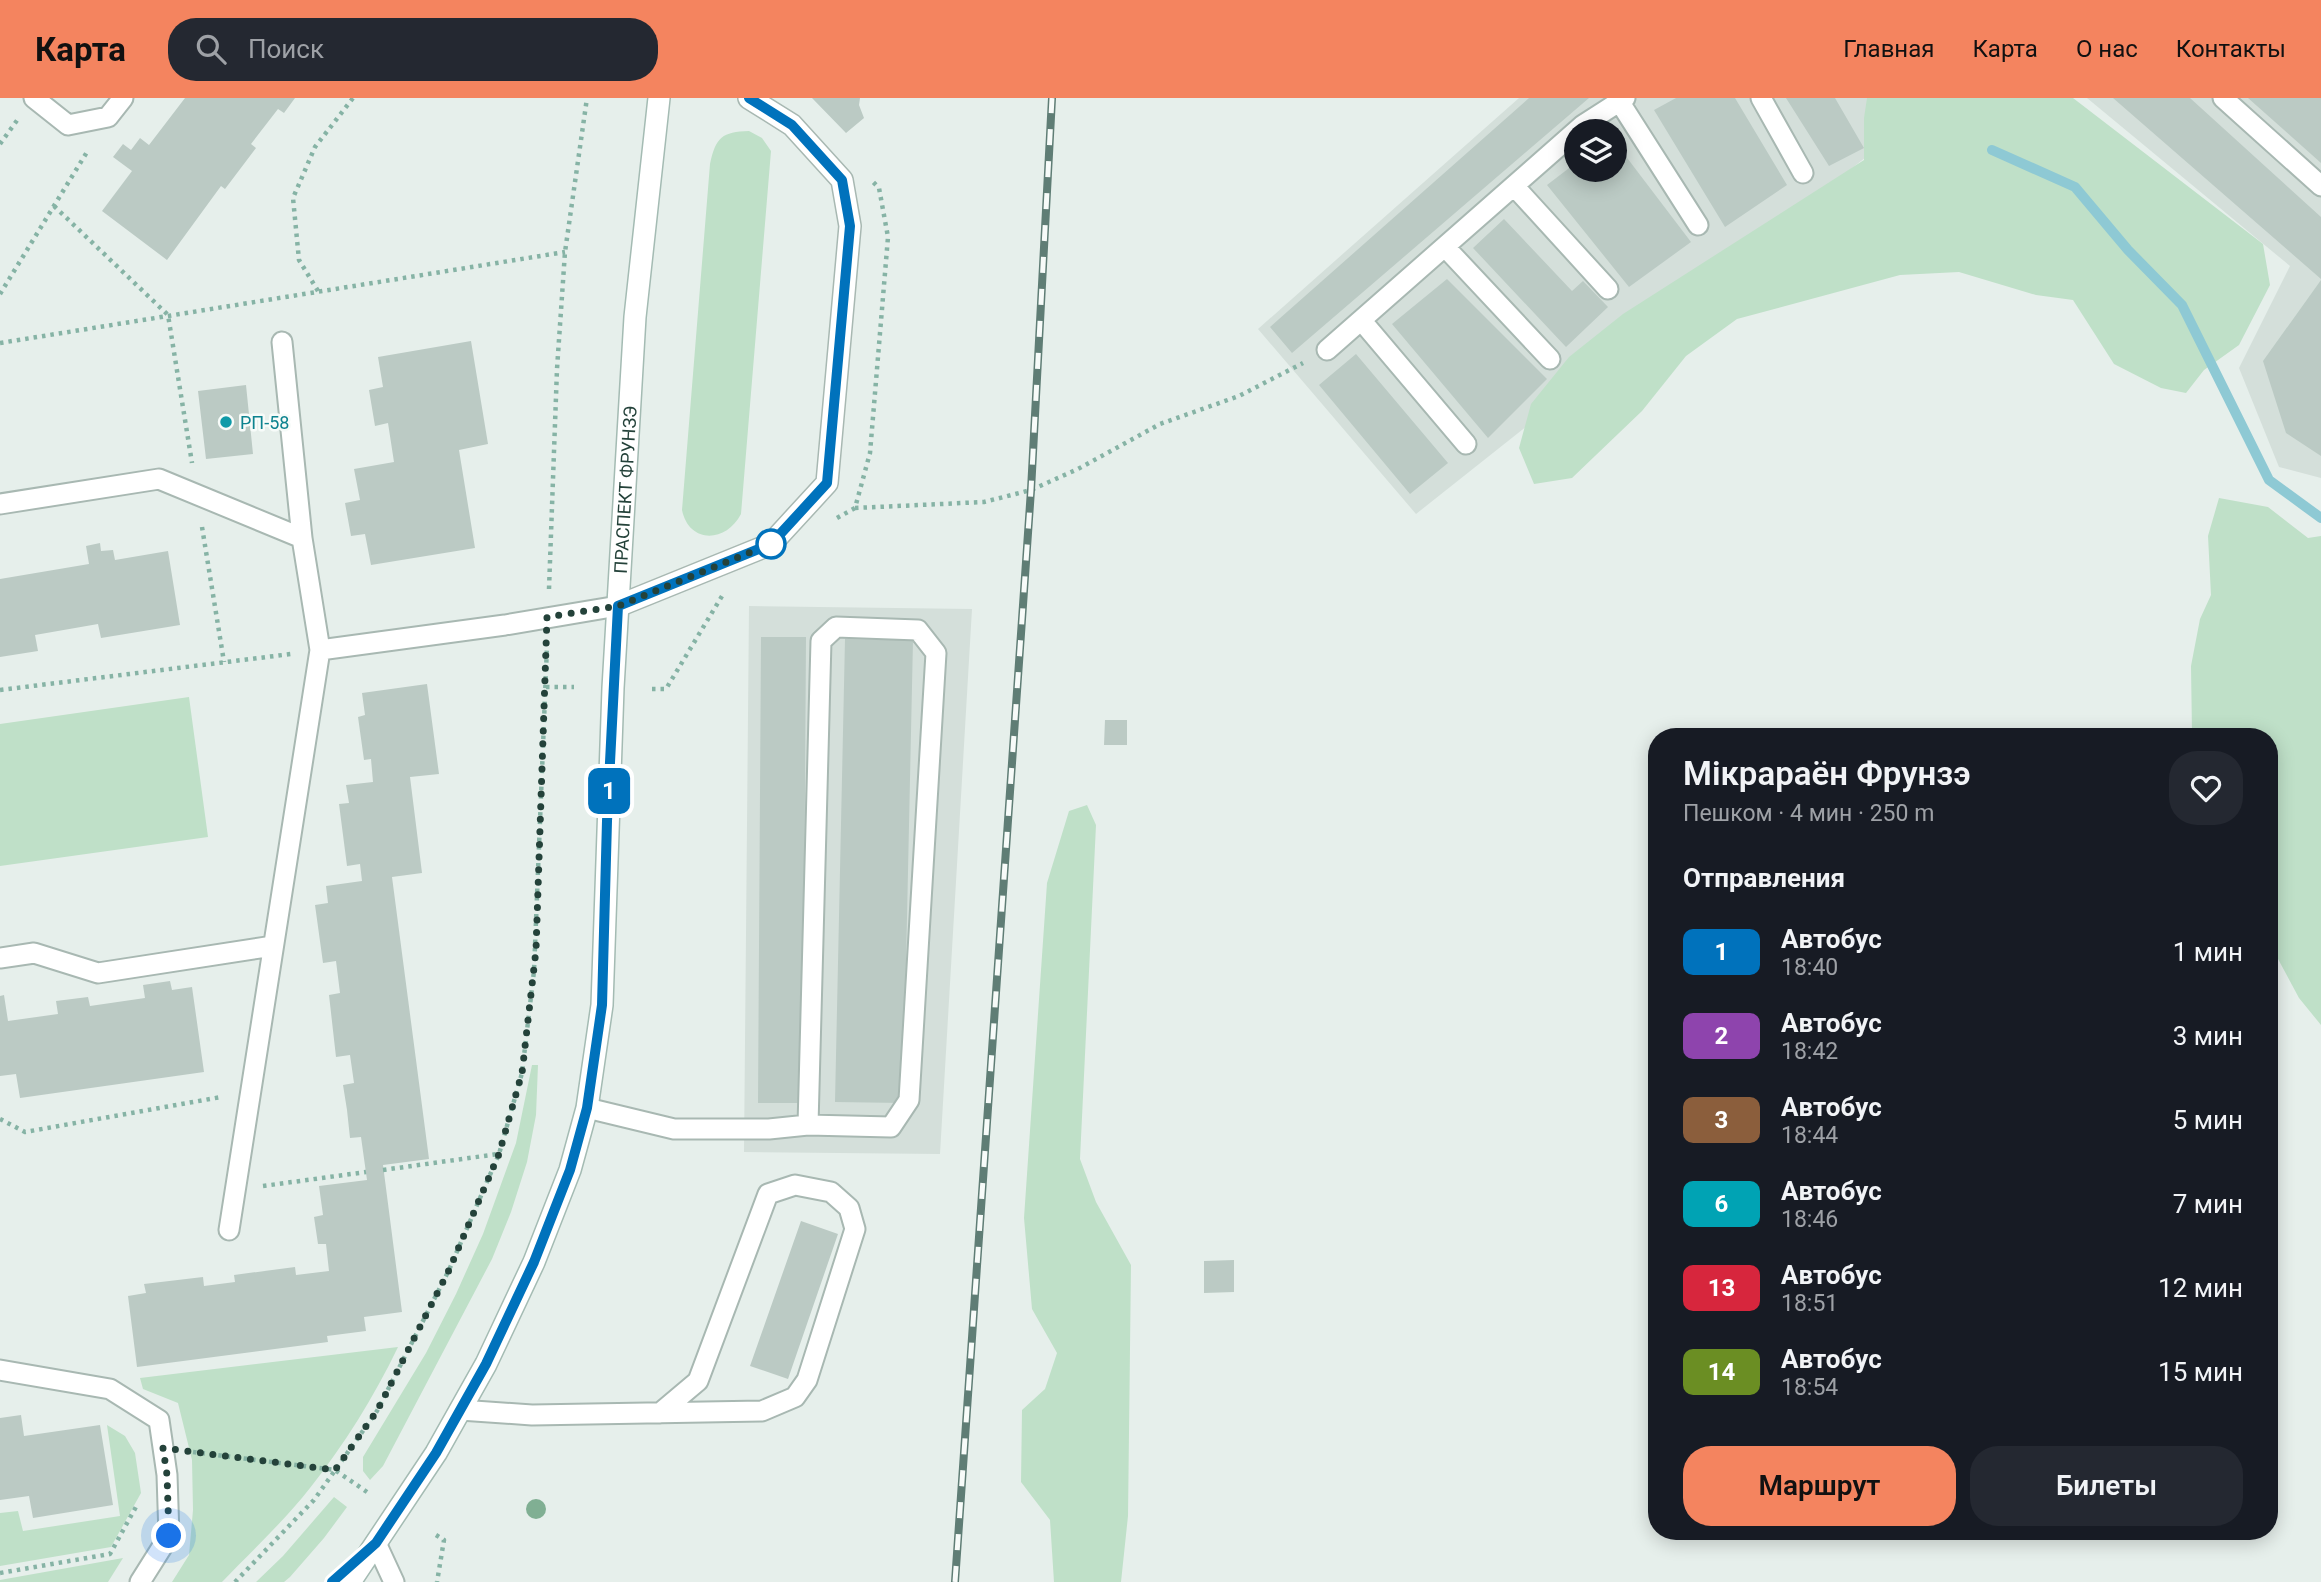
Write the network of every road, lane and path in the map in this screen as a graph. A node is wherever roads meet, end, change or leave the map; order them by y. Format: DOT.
graph roads {
  1 [pos="34,98"];
  2 [pos="123,98"];
  3 [pos="353,98"];
  4 [pos="587,98"];
  5 [pos="659,98"];
  6 [pos="749,98"];
  7 [pos="1761,98"];
  8 [pos="2224,98"];
  9 [pos="1622,100"];
  10 [pos="108,117"];
  11 [pos="1803,173"];
  12 [pos="1514,186"];
  13 [pos="2321,186"];
  14 [pos="54,206"];
  15 [pos="1698,225"];
  16 [pos="1445,247"];
  17 [pos="565,252"];
  18 [pos="1608,289"];
  19 [pos="317,291"];
  20 [pos="0,294"];
  21 [pos="167,316"];
  22 [pos="1361,320"];
  23 [pos="282,342"];
  24 [pos="0,343"];
  25 [pos="1327,351"];
  26 [pos="1550,359"];
  27 [pos="1466,444"];
  28 [pos="197,495"];
  29 [pos="0,504"];
  30 [pos="855,508"];
  31 [pos="302,538"];
  32 [pos="618,606"];
  33 [pos="547,617"];
  34 [pos="320,650"];
  35 [pos="224,662"];
  36 [pos="546,687"];
  37 [pos="574,687"];
  38 [pos="0,690"];
  39 [pos="273,946"];
  40 [pos="0,958"];
  41 [pos="251,1092"];
  42 [pos="587,1108"];
  43 [pos="0,1119"];
  44 [pos="808,1125"];
  45 [pos="499,1154"];
  46 [pos="383,1170"];
  47 [pos="366,1172"];
  48 [pos="235,1190"];
  49 [pos="229,1230"];
  50 [pos="0,1370"];
  51 [pos="460,1410"];
  52 [pos="660,1413"];
  53 [pos="163,1448"];
  54 [pos="335,1470"];
  55 [pos="367,1492"];
  56 [pos="141,1498"];
  57 [pos="436,1535"];
  58 [pos="376,1543"];
  59 [pos="0,1573"];
  60 [pos="140,1582"];
  61 [pos="235,1582"];
  62 [pos="332,1582"];
  63 [pos="350,1582"];
  64 [pos="394,1582"];
  65 [pos="437,1582"];
  1 -- 10 [label="lane"];
  2 -- 10 [label="lane"];
  3 -- 19 [label="path"];
  4 -- 17 [label="path"];
  5 -- 32 [label="main road, ПРАСПЕКТ ФРУНЗЭ"];
  6 -- 32 [label="main road"];
  7 -- 11 [label="lane"];
  8 -- 13 [label="lane"];
  9 -- 12 [label="lane"];
  9 -- 15 [label="lane"];
  10 -- 14 [label="path"];
  12 -- 16 [label="lane"];
  12 -- 18 [label="lane"];
  14 -- 20 [label="path"];
  14 -- 21 [label="path"];
  16 -- 22 [label="lane"];
  16 -- 26 [label="lane"];
  17 -- 19 [label="path"];
  17 -- 33 [label="path"];
  19 -- 21 [label="path"];
  21 -- 24 [label="path"];
  21 -- 28 [label="path"];
  22 -- 25 [label="lane"];
  22 -- 27 [label="lane"];
  23 -- 31 [label="lane"];
  25 -- 30 [label="path"];
  28 -- 29 [label="lane"];
  28 -- 31 [label="lane"];
  28 -- 35 [label="path"];
  31 -- 34 [label="lane"];
  32 -- 33 [label="lane"];
  32 -- 42 [label="main road, ПРАСПЕКТ ФРУНЗЭ"];
  33 -- 34 [label="lane"];
  33 -- 36 [label="path"];
  34 -- 35 [label="path"];
  34 -- 39 [label="lane"];
  35 -- 38 [label="path"];
  36 -- 37 [label="path"];
  36 -- 45 [label="path"];
  39 -- 40 [label="lane"];
  39 -- 41 [label="lane"];
  41 -- 43 [label="path"];
  41 -- 48 [label="lane"];
  42 -- 44 [label="lane"];
  42 -- 51 [label="main road, ПРАСПЕКТ ФРУНЗЭ"];
  44 -- 44 [label="lane"];
  45 -- 46 [label="path"];
  45 -- 54 [label="path"];
  47 -- 48 [label="path"];
  48 -- 49 [label="lane"];
  50 -- 53 [label="lane"];
  51 -- 52 [label="lane"];
  51 -- 58 [label="main road, ПРАСПЕКТ ФРУНЗЭ"];
  52 -- 52 [label="lane"];
  53 -- 54 [label="path"];
  53 -- 60 [label="lane"];
  54 -- 55 [label="path"];
  54 -- 61 [label="path"];
  56 -- 59 [label="path"];
  57 -- 65 [label="path"];
  58 -- 62 [label="main road, ПРАСПЕКТ ФРУНЗЭ"];
  58 -- 63 [label="main road, ПРАСПЕКТ ФРУНЗЭ"];
  58 -- 64 [label="lane"];
}
